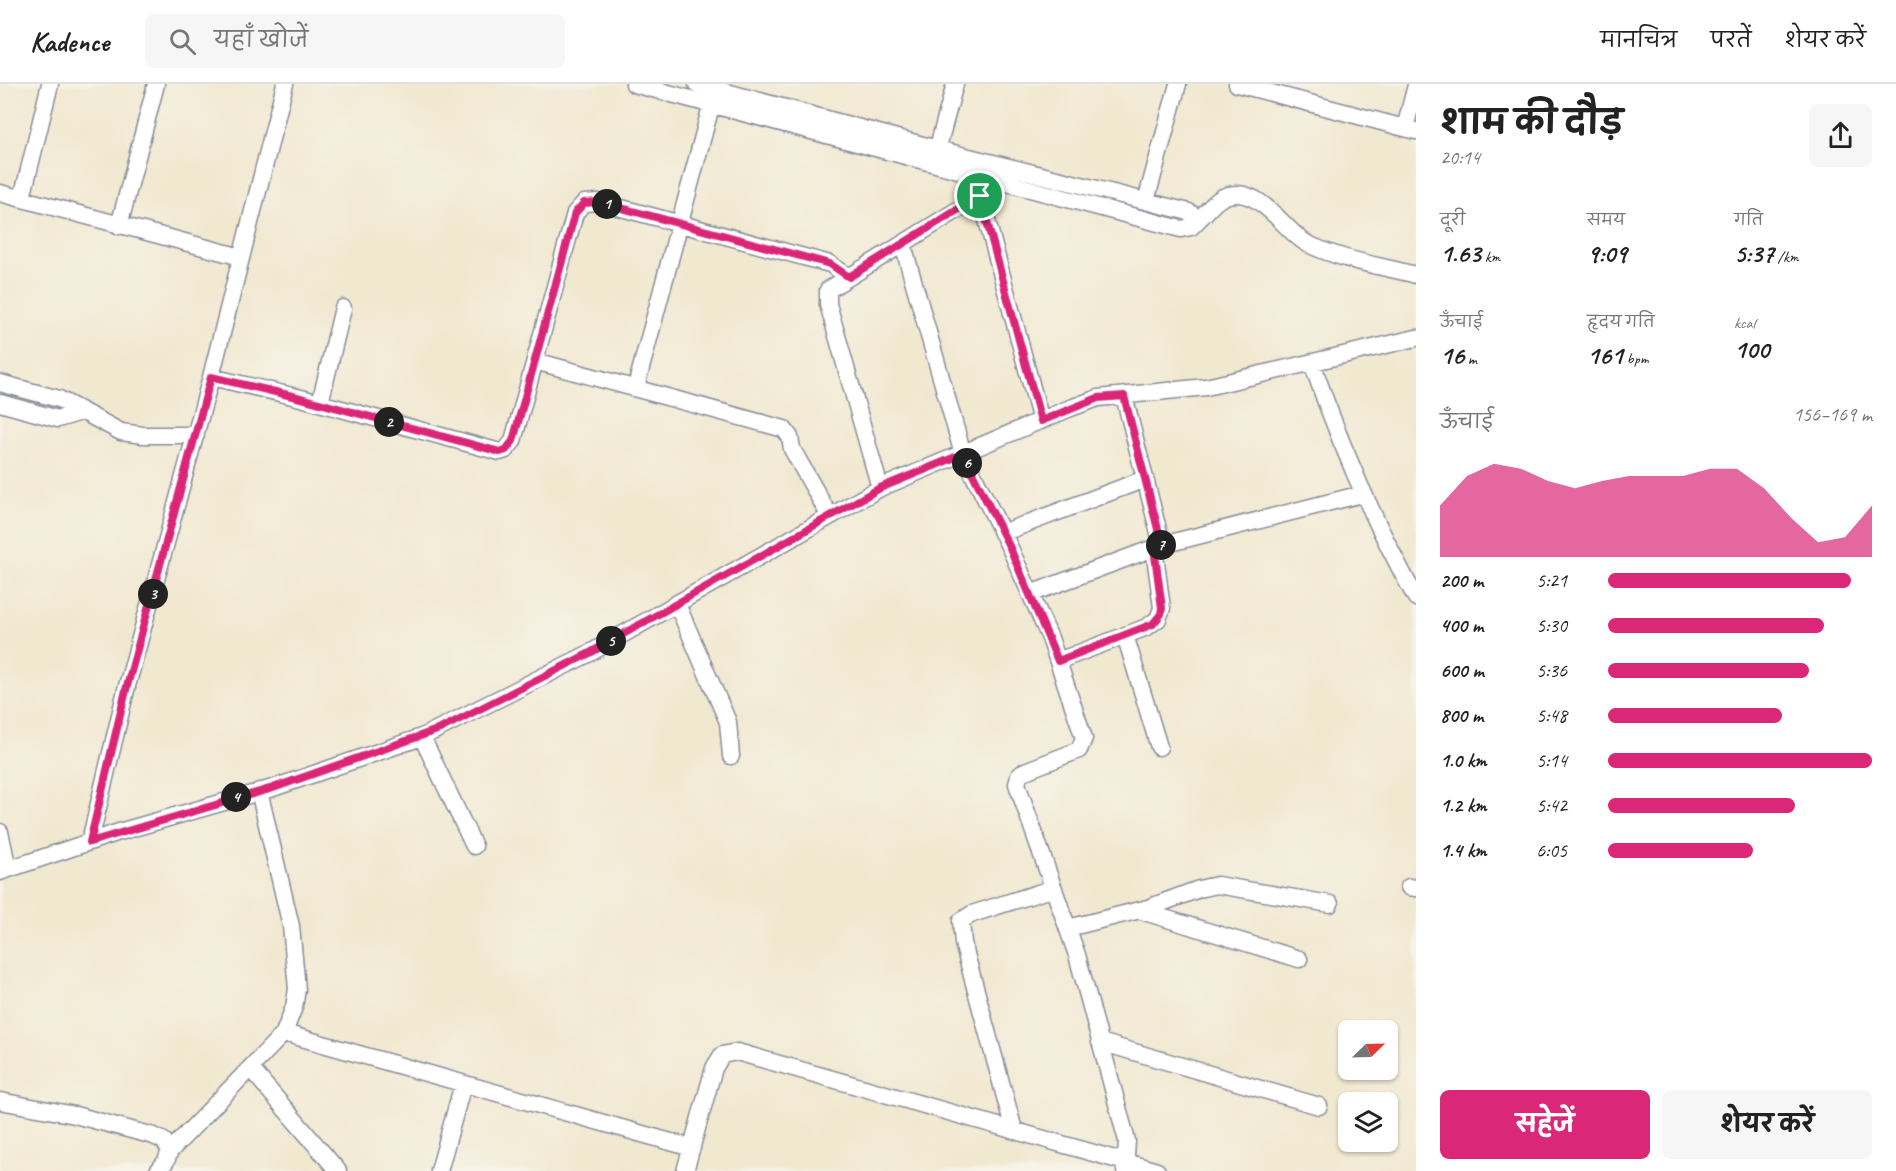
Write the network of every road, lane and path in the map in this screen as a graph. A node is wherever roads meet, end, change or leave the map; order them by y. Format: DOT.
graph roads {
  1 [pos="50,84"];
  2 [pos="156,84"];
  3 [pos="285,84"];
  4 [pos="634,84"];
  5 [pos="697,84"];
  6 [pos="955,84"];
  7 [pos="1178,84"];
  8 [pos="1237,84"];
  9 [pos="1416,85"];
  10 [pos="715,92"];
  11 [pos="1411,129"];
  12 [pos="936,156"];
  13 [pos="975,175"];
  14 [pos="0,193"];
  15 [pos="980,196"];
  16 [pos="22,198"];
  17 [pos="1146,201"];
  18 [pos="1199,219"];
  19 [pos="678,225"];
  20 [pos="119,226"];
  21 [pos="903,245"];
  22 [pos="241,257"];
  23 [pos="1416,274"];
  24 [pos="849,277"];
  25 [pos="343,308"];
  26 [pos="1416,338"];
  27 [pos="535,361"];
  28 [pos="1312,363"];
  29 [pos="211,377"];
  30 [pos="0,383"];
  31 [pos="636,387"];
  32 [pos="1124,396"];
  33 [pos="0,403"];
  34 [pos="320,403"];
  35 [pos="81,412"];
  36 [pos="1041,421"];
  37 [pos="196,435"];
  38 [pos="963,454"];
  39 [pos="1145,479"];
  40 [pos="880,488"];
  41 [pos="1362,494"];
  42 [pos="829,515"];
  43 [pos="1002,533"];
  44 [pos="1158,546"];
  45 [pos="1030,594"];
  46 [pos="1416,598"];
  47 [pos="677,604"];
  48 [pos="1125,635"];
  49 [pos="1058,661"];
  50 [pos="422,737"];
  51 [pos="1159,747"];
  52 [pos="731,756"];
  53 [pos="259,791"];
  54 [pos="0,832"];
  55 [pos="90,842"];
  56 [pos="474,846"];
  57 [pos="4,871"];
  58 [pos="1054,888"];
  59 [pos="1330,904"];
  60 [pos="1140,910"];
  61 [pos="1068,927"];
  62 [pos="1299,959"];
  63 [pos="284,1033"];
  64 [pos="1100,1042"];
  65 [pos="251,1069"];
  66 [pos="464,1084"];
  67 [pos="0,1101"];
  68 [pos="1319,1106"];
  69 [pos="1014,1131"];
  70 [pos="692,1148"];
  71 [pos="170,1151"];
  72 [pos="1126,1167"];
  73 [pos="158,1171"];
  74 [pos="338,1171"];
  75 [pos="439,1171"];
  76 [pos="685,1171"];
  77 [pos="1157,1171"];
  1 -- 16 [label="street"];
  2 -- 20 [label="street"];
  3 -- 22 [label="street"];
  4 -- 10 [label="street"];
  5 -- 10 [label="street"];
  6 -- 12 [label="street"];
  7 -- 17 [label="street"];
  8 -- 11 [label="street"];
  9 -- 11 [label="street"];
  10 -- 12 [label="street"];
  10 -- 19 [label="street"];
  12 -- 13 [label="street"];
  12 -- 17 [label="street"];
  13 -- 15 [label="street"];
  13 -- 18 [label="street"];
  14 -- 16 [label="street"];
  15 -- 21 [label="street"];
  15 -- 36 [label="street"];
  16 -- 20 [label="street"];
  17 -- 18 [label="street"];
  18 -- 23 [label="street"];
  19 -- 24 [label="street"];
  19 -- 27 [label="street"];
  19 -- 31 [label="street"];
  20 -- 22 [label="street"];
  21 -- 24 [label="street"];
  21 -- 38 [label="street"];
  22 -- 29 [label="street"];
  24 -- 40 [label="street"];
  25 -- 34 [label="street"];
  26 -- 28 [label="street"];
  27 -- 31 [label="street"];
  27 -- 34 [label="street"];
  28 -- 32 [label="street"];
  28 -- 41 [label="street"];
  29 -- 34 [label="street"];
  29 -- 37 [label="street"];
  30 -- 35 [label="street"];
  31 -- 42 [label="street"];
  32 -- 36 [label="street"];
  32 -- 39 [label="street"];
  33 -- 35 [label="street"];
  35 -- 37 [label="street"];
  36 -- 38 [label="street"];
  37 -- 55 [label="street"];
  38 -- 40 [label="street"];
  38 -- 43 [label="street"];
  39 -- 43 [label="street"];
  39 -- 44 [label="street"];
  40 -- 42 [label="street"];
  41 -- 44 [label="street"];
  41 -- 46 [label="street"];
  42 -- 47 [label="street"];
  43 -- 45 [label="street"];
  44 -- 45 [label="street"];
  44 -- 48 [label="street"];
  45 -- 49 [label="street"];
  47 -- 50 [label="street"];
  47 -- 52 [label="street"];
  48 -- 49 [label="street"];
  48 -- 51 [label="street"];
  49 -- 58 [label="street"];
  50 -- 53 [label="street"];
  50 -- 56 [label="street"];
  53 -- 55 [label="street"];
  53 -- 63 [label="street"];
  54 -- 57 [label="street"];
  55 -- 57 [label="street"];
  58 -- 61 [label="street"];
  58 -- 69 [label="street"];
  59 -- 60 [label="street"];
  60 -- 61 [label="street"];
  60 -- 62 [label="street"];
  61 -- 64 [label="street"];
  63 -- 65 [label="street"];
  63 -- 66 [label="street"];
  64 -- 68 [label="street"];
  64 -- 72 [label="street"];
  65 -- 71 [label="street"];
  65 -- 74 [label="street"];
  66 -- 70 [label="street"];
  66 -- 75 [label="street"];
  67 -- 71 [label="street"];
  69 -- 70 [label="street"];
  69 -- 72 [label="street"];
  70 -- 76 [label="street"];
  71 -- 73 [label="street"];
  72 -- 77 [label="street"];
}
